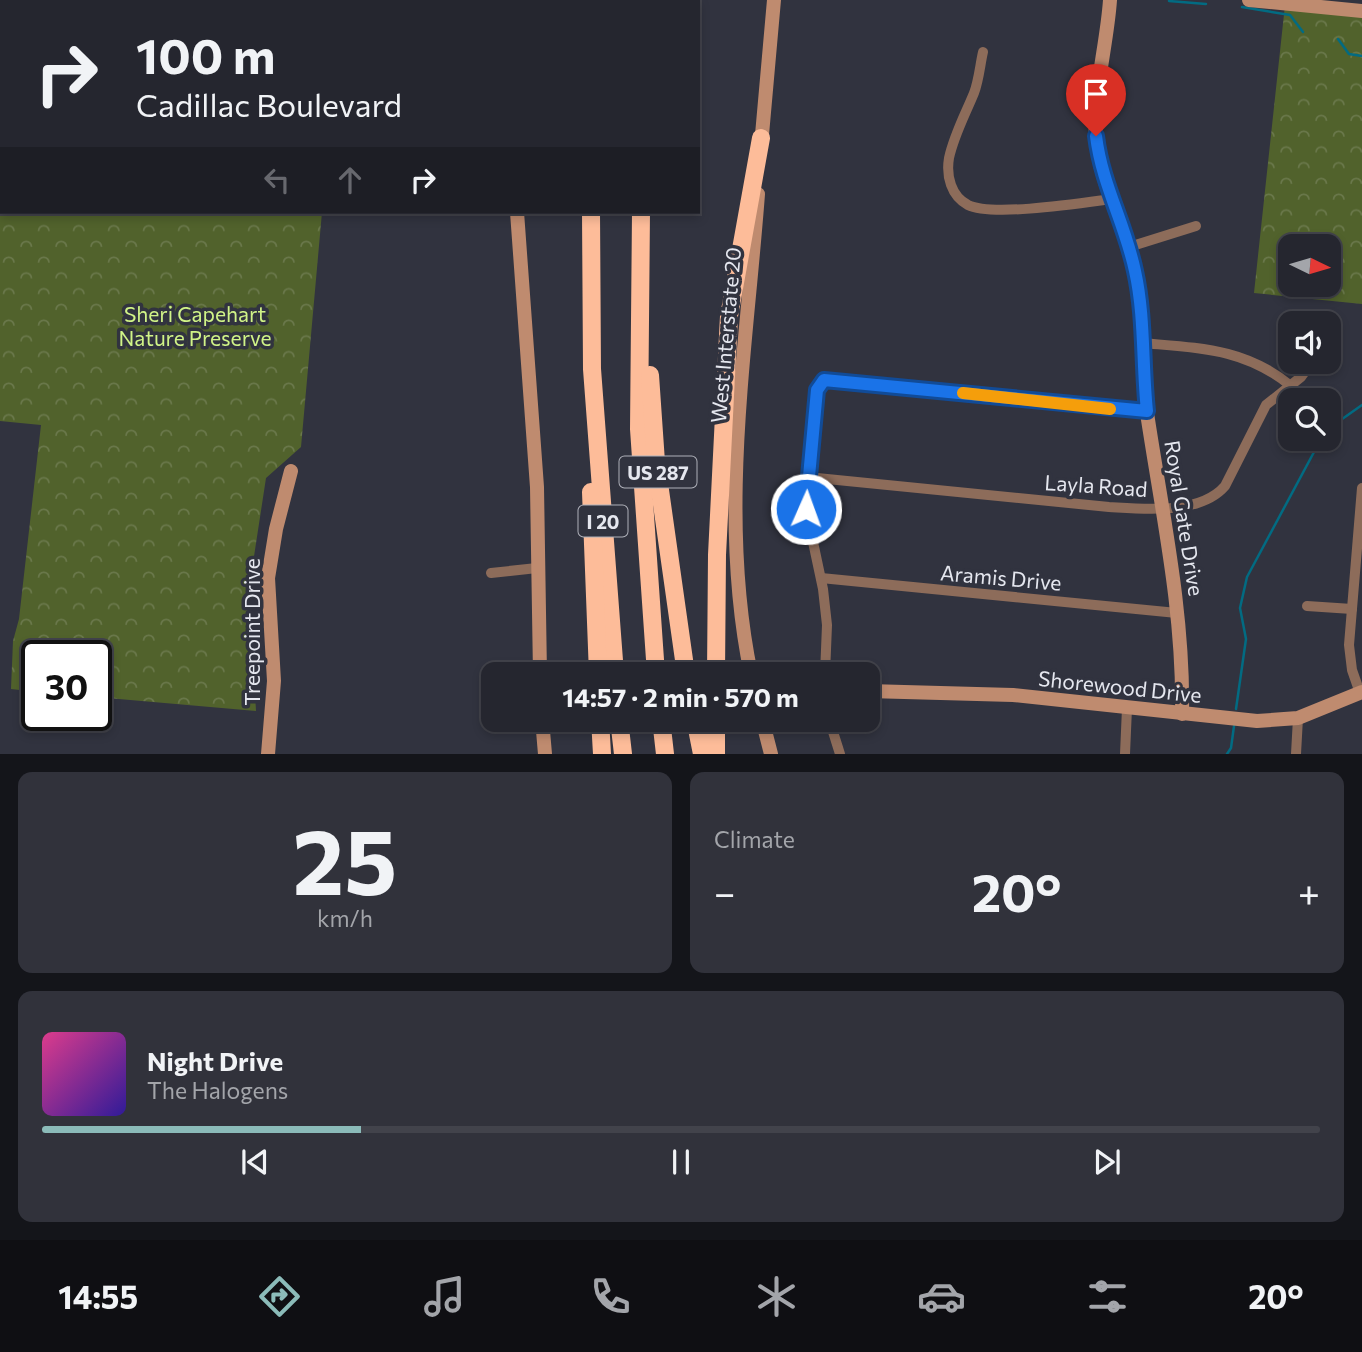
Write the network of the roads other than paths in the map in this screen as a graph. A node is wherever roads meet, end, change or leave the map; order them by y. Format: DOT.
graph roads {
  1 [pos="765,0"];
  2 [pos="775,0"];
  3 [pos="1110,0"];
  4 [pos="1249,0"];
  5 [pos="1362,11"];
  6 [pos="769,44"];
  7 [pos="983,52"];
  8 [pos="761,138"];
  9 [pos="1112,199"];
  10 [pos="517,214"];
  11 [pos="591,214"];
  12 [pos="641,214"];
  13 [pos="1196,226"];
  14 [pos="1129,247"];
  15 [pos="641,270"];
  16 [pos="1142,343"];
  17 [pos="592,369"];
  18 [pos="1302,374"];
  19 [pos="1291,386"];
  20 [pos="1147,411"];
  21 [pos="291,471"];
  22 [pos="807,477"];
  23 [pos="1362,488"];
  24 [pos="1162,507"];
  25 [pos="537,568"];
  26 [pos="491,573"];
  27 [pos="821,578"];
  28 [pos="1307,607"];
  29 [pos="1352,609"];
  30 [pos="1177,613"];
  31 [pos="540,662"];
  32 [pos="597,662"];
  33 [pos="614,662"];
  34 [pos="655,662"];
  35 [pos="684,662"];
  36 [pos="716,662"];
  37 [pos="749,662"];
  38 [pos="825,662"];
  39 [pos="880,691"];
  40 [pos="1361,692"];
  41 [pos="1127,708"];
  42 [pos="1182,714"];
  43 [pos="1298,718"];
  44 [pos="543,732"];
  45 [pos="601,732"];
  46 [pos="621,732"];
  47 [pos="662,732"];
  48 [pos="698,732"];
  49 [pos="716,732"];
  50 [pos="765,732"];
  51 [pos="833,732"];
  52 [pos="268,754"];
  53 [pos="545,754"];
  54 [pos="602,754"];
  55 [pos="624,754"];
  56 [pos="665,754"];
  57 [pos="702,754"];
  58 [pos="716,754"];
  59 [pos="771,754"];
  60 [pos="840,754"];
  61 [pos="1125,754"];
  62 [pos="1296,754"];
  1 -- 6 [label="street"];
  2 -- 6 [label="street, West Interstate 20"];
  3 -- 9 [label="street, Royal Gate Drive"];
  4 -- 5 [label="street"];
  6 -- 8 [label="street, West Interstate 20"];
  7 -- 9 [label="street"];
  8 -- 36 [label="highway"];
  8 -- 37 [label="street, West Interstate 20"];
  9 -- 14 [label="street, Royal Gate Drive"];
  10 -- 25 [label="street"];
  11 -- 17 [label="highway, I 20"];
  12 -- 15 [label="highway, I 20"];
  13 -- 14 [label="street"];
  14 -- 16 [label="street, Royal Gate Drive"];
  15 -- 34 [label="highway, I 20"];
  15 -- 35 [label="highway, US 287"];
  16 -- 19 [label="street"];
  16 -- 20 [label="street, Royal Gate Drive"];
  17 -- 32 [label="highway, US 287"];
  17 -- 33 [label="highway, I 20"];
  18 -- 19 [label="street, Layla Road"];
  19 -- 24 [label="street, Layla Road"];
  20 -- 22 [label="street"];
  20 -- 24 [label="street, Royal Gate Drive"];
  21 -- 52 [label="street, Treepoint Drive"];
  22 -- 24 [label="street, Layla Road"];
  22 -- 27 [label="street"];
  23 -- 29 [label="street"];
  24 -- 30 [label="street, Royal Gate Drive"];
  25 -- 26 [label="street"];
  25 -- 31 [label="street"];
  27 -- 30 [label="street, Aramis Drive"];
  27 -- 38 [label="street"];
  28 -- 29 [label="street"];
  29 -- 40 [label="street"];
  30 -- 42 [label="street, Royal Gate Drive"];
  39 -- 41 [label="street, Shorewood Drive"];
  40 -- 43 [label="street, Shorewood Drive"];
  41 -- 42 [label="street, Shorewood Drive"];
  41 -- 61 [label="street"];
  42 -- 43 [label="street, Shorewood Drive"];
  43 -- 62 [label="street"];
  44 -- 53 [label="street"];
  45 -- 54 [label="highway"];
  46 -- 55 [label="highway"];
  47 -- 56 [label="highway"];
  48 -- 57 [label="highway"];
  49 -- 58 [label="highway"];
  50 -- 59 [label="street"];
  51 -- 60 [label="street"];
}
